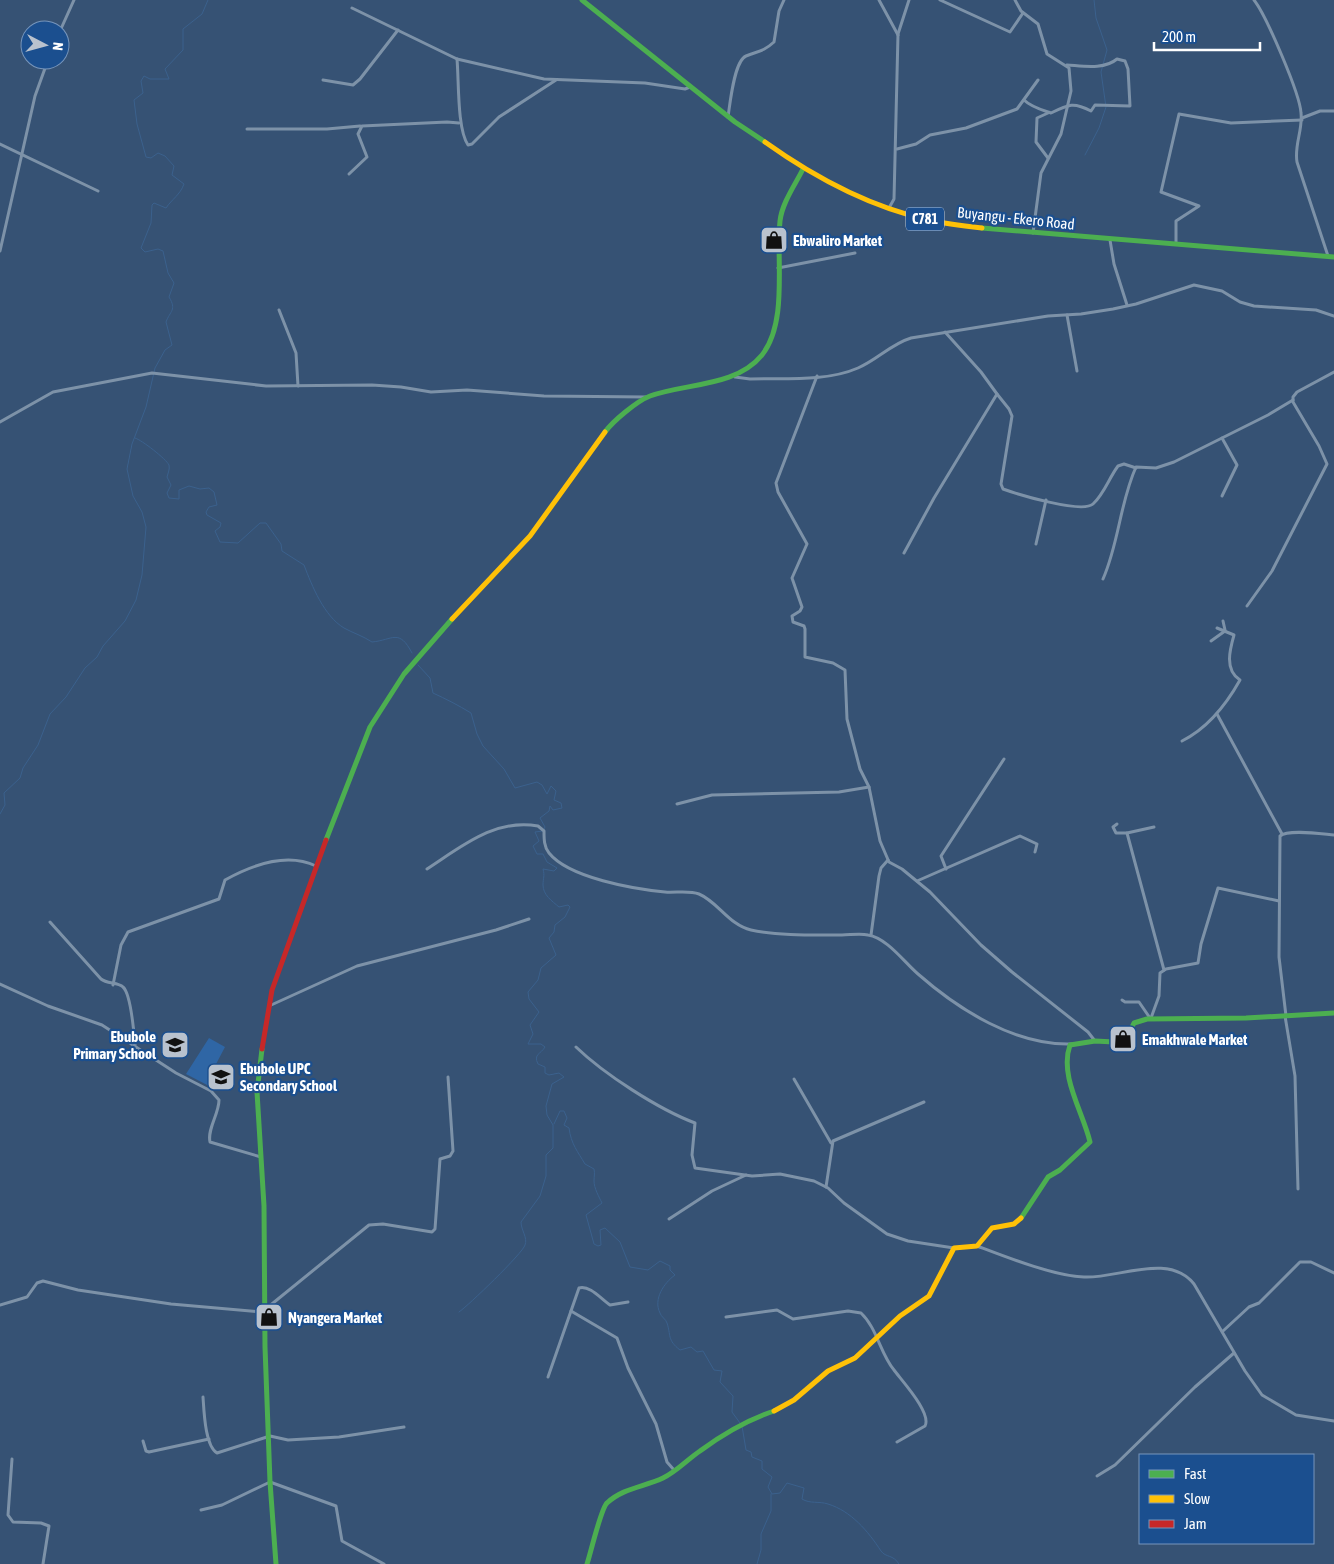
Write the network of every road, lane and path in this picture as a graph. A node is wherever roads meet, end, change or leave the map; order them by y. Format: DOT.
graph roads {
  1 [pos="74,0"];
  2 [pos="582,0"];
  3 [pos="784,0"];
  4 [pos="879,0"];
  5 [pos="909,0"];
  6 [pos="940,0"];
  7 [pos="1015,0"];
  8 [pos="1254,0"];
  9 [pos="352,8"];
  10 [pos="1023,13"];
  11 [pos="65,20"];
  12 [pos="398,30"];
  13 [pos="898,36"];
  14 [pos="457,59"];
  15 [pos="1066,65"];
  16 [pos="44,70"];
  17 [pos="322,80"];
  18 [pos="556,80"];
  19 [pos="1038,80"];
  20 [pos="690,87"];
  21 [pos="1024,100"];
  22 [pos="1068,106"];
  23 [pos="1334,111"];
  24 [pos="1048,113"];
  25 [pos="728,117"];
  26 [pos="1302,119"];
  27 [pos="459,124"];
  28 [pos="361,126"];
  29 [pos="247,129"];
  30 [pos="0,144"];
  31 [pos="897,149"];
  32 [pos="22,154"];
  33 [pos="1048,158"];
  34 [pos="803,169"];
  35 [pos="349,174"];
  36 [pos="98,191"];
  37 [pos="889,208"];
  38 [pos="2,232"];
  39 [pos="1033,233"];
  40 [pos="1110,240"];
  41 [pos="1,244"];
  42 [pos="1176,244"];
  43 [pos="0,251"];
  44 [pos="855,252"];
  45 [pos="1328,256"];
  46 [pos="1334,257"];
  47 [pos="778,268"];
  48 [pos="1127,305"];
  49 [pos="279,310"];
  50 [pos="1067,315"];
  51 [pos="1334,316"];
  52 [pos="944,331"];
  53 [pos="1077,371"];
  54 [pos="1334,372"];
  55 [pos="735,376"];
  56 [pos="817,376"];
  57 [pos="298,386"];
  58 [pos="997,394"];
  59 [pos="647,397"];
  60 [pos="1293,400"];
  61 [pos="0,422"];
  62 [pos="1222,438"];
  63 [pos="1136,468"];
  64 [pos="1222,496"];
  65 [pos="1046,500"];
  66 [pos="1036,544"];
  67 [pos="904,553"];
  68 [pos="1102,579"];
  69 [pos="1247,606"];
  70 [pos="1223,621"];
  71 [pos="1217,628"];
  72 [pos="1226,630"];
  73 [pos="1212,641"];
  74 [pos="1217,714"];
  75 [pos="1182,741"];
  76 [pos="1004,759"];
  77 [pos="869,787"];
  78 [pos="677,804"];
  79 [pos="1118,824"];
  80 [pos="1154,827"];
  81 [pos="1128,833"];
  82 [pos="1282,834"];
  83 [pos="1334,835"];
  84 [pos="1035,852"];
  85 [pos="888,860"];
  86 [pos="316,866"];
  87 [pos="427,869"];
  88 [pos="946,869"];
  89 [pos="918,882"];
  90 [pos="1279,901"];
  91 [pos="529,919"];
  92 [pos="50,922"];
  93 [pos="871,935"];
  94 [pos="1164,970"];
  95 [pos="0,984"];
  96 [pos="113,984"];
  97 [pos="1122,1000"];
  98 [pos="268,1006"];
  99 [pos="1334,1013"];
  100 [pos="1286,1016"];
  101 [pos="1150,1018"];
  102 [pos="1095,1041"];
  103 [pos="1072,1044"];
  104 [pos="135,1045"];
  105 [pos="576,1047"];
  106 [pos="448,1077"];
  107 [pos="794,1079"];
  108 [pos="924,1102"];
  109 [pos="832,1144"];
  110 [pos="262,1157"];
  111 [pos="746,1175"];
  112 [pos="826,1187"];
  113 [pos="1298,1189"];
  114 [pos="669,1219"];
  115 [pos="977,1246"];
  116 [pos="954,1248"];
  117 [pos="1334,1273"];
  118 [pos="628,1302"];
  119 [pos="0,1304"];
  120 [pos="266,1310"];
  121 [pos="571,1311"];
  122 [pos="726,1317"];
  123 [pos="1223,1331"];
  124 [pos="876,1339"];
  125 [pos="1234,1353"];
  126 [pos="548,1377"];
  127 [pos="204,1397"];
  128 [pos="1334,1421"];
  129 [pos="404,1427"];
  130 [pos="270,1436"];
  131 [pos="209,1439"];
  132 [pos="143,1441"];
  133 [pos="897,1442"];
  134 [pos="12,1459"];
  135 [pos="674,1471"];
  136 [pos="1097,1476"];
  137 [pos="270,1482"];
  138 [pos="201,1510"];
  139 [pos="43,1564"];
  140 [pos="276,1564"];
  141 [pos="384,1564"];
  142 [pos="587,1564"];
  1 -- 11 [label="street"];
  2 -- 20 [label="street, Buyangu - Ekero Road / C781"];
  3 -- 25 [label="street"];
  4 -- 13 [label="street"];
  5 -- 13 [label="street"];
  6 -- 10 [label="street"];
  7 -- 10 [label="street"];
  8 -- 26 [label="street"];
  9 -- 12 [label="street"];
  10 -- 15 [label="street"];
  12 -- 14 [label="street"];
  12 -- 17 [label="street"];
  13 -- 31 [label="street"];
  14 -- 18 [label="street"];
  14 -- 27 [label="street"];
  15 -- 22 [label="street"];
  15 -- 22 [label="street"];
  16 -- 32 [label="street"];
  18 -- 20 [label="street"];
  18 -- 27 [label="street"];
  19 -- 21 [label="street"];
  20 -- 25 [label="street, Buyangu - Ekero Road / C781"];
  21 -- 24 [label="street"];
  21 -- 31 [label="street"];
  22 -- 24 [label="street"];
  22 -- 33 [label="street"];
  23 -- 26 [label="street"];
  24 -- 33 [label="street"];
  25 -- 34 [label="street, Buyangu - Ekero Road / C781"];
  26 -- 42 [label="street"];
  26 -- 45 [label="street"];
  27 -- 28 [label="street"];
  28 -- 29 [label="street"];
  28 -- 35 [label="street"];
  30 -- 32 [label="street"];
  31 -- 37 [label="street"];
  32 -- 36 [label="street"];
  32 -- 38 [label="street"];
  33 -- 39 [label="street"];
  34 -- 37 [label="street, Buyangu - Ekero Road / C781"];
  34 -- 47 [label="street"];
  37 -- 39 [label="street, Buyangu - Ekero Road / C781"];
  38 -- 41 [label="street"];
  39 -- 40 [label="street, Buyangu - Ekero Road / C781"];
  40 -- 42 [label="street, Buyangu - Ekero Road / C781"];
  40 -- 48 [label="street"];
  41 -- 43 [label="street"];
  42 -- 45 [label="street, Buyangu - Ekero Road / C781"];
  44 -- 47 [label="street"];
  45 -- 46 [label="street, Buyangu - Ekero Road / C781"];
  47 -- 55 [label="street"];
  48 -- 50 [label="street"];
  48 -- 51 [label="street"];
  49 -- 57 [label="street"];
  50 -- 52 [label="street"];
  50 -- 53 [label="street"];
  52 -- 56 [label="street"];
  52 -- 58 [label="street"];
  54 -- 60 [label="street"];
  55 -- 56 [label="street"];
  55 -- 59 [label="street"];
  56 -- 77 [label="street"];
  57 -- 59 [label="street"];
  57 -- 61 [label="street"];
  58 -- 65 [label="street"];
  58 -- 67 [label="street"];
  59 -- 86 [label="street"];
  60 -- 62 [label="street"];
  60 -- 69 [label="street"];
  62 -- 63 [label="street"];
  62 -- 64 [label="street"];
  63 -- 65 [label="street"];
  63 -- 68 [label="street"];
  65 -- 66 [label="street"];
  70 -- 72 [label="street"];
  71 -- 72 [label="street"];
  72 -- 73 [label="street"];
  72 -- 74 [label="street"];
  74 -- 75 [label="street"];
  74 -- 82 [label="street"];
  76 -- 88 [label="street"];
  77 -- 78 [label="street"];
  77 -- 85 [label="street"];
  79 -- 81 [label="street"];
  80 -- 81 [label="street"];
  81 -- 94 [label="street"];
  82 -- 83 [label="street"];
  82 -- 90 [label="street"];
  84 -- 88 [label="street"];
  85 -- 89 [label="street"];
  85 -- 93 [label="street"];
  86 -- 96 [label="street"];
  86 -- 98 [label="street"];
  87 -- 93 [label="street"];
  88 -- 89 [label="street"];
  89 -- 102 [label="street"];
  90 -- 94 [label="street"];
  90 -- 100 [label="street"];
  91 -- 98 [label="street"];
  92 -- 96 [label="street"];
  93 -- 103 [label="street"];
  94 -- 101 [label="street"];
  95 -- 104 [label="street"];
  96 -- 104 [label="street"];
  97 -- 101 [label="street"];
  98 -- 110 [label="street"];
  99 -- 100 [label="street"];
  100 -- 101 [label="street"];
  100 -- 113 [label="street"];
  101 -- 102 [label="street"];
  102 -- 103 [label="street"];
  103 -- 115 [label="street"];
  104 -- 110 [label="street"];
  105 -- 111 [label="street"];
  106 -- 120 [label="street"];
  107 -- 109 [label="street"];
  108 -- 109 [label="street"];
  109 -- 112 [label="street"];
  110 -- 120 [label="street"];
  111 -- 112 [label="street"];
  111 -- 114 [label="street"];
  112 -- 116 [label="street"];
  115 -- 116 [label="street"];
  115 -- 123 [label="street"];
  116 -- 124 [label="street"];
  117 -- 123 [label="street"];
  118 -- 121 [label="street"];
  119 -- 120 [label="street"];
  120 -- 130 [label="street"];
  121 -- 126 [label="street"];
  121 -- 135 [label="street"];
  122 -- 124 [label="street"];
  123 -- 125 [label="street"];
  124 -- 133 [label="street"];
  124 -- 135 [label="street"];
  125 -- 128 [label="street"];
  125 -- 136 [label="street"];
  127 -- 131 [label="street"];
  129 -- 130 [label="street"];
  130 -- 131 [label="street"];
  130 -- 137 [label="street"];
  131 -- 132 [label="street"];
  134 -- 139 [label="street"];
  135 -- 142 [label="street"];
  137 -- 138 [label="street"];
  137 -- 140 [label="street"];
  137 -- 141 [label="street"];
}
